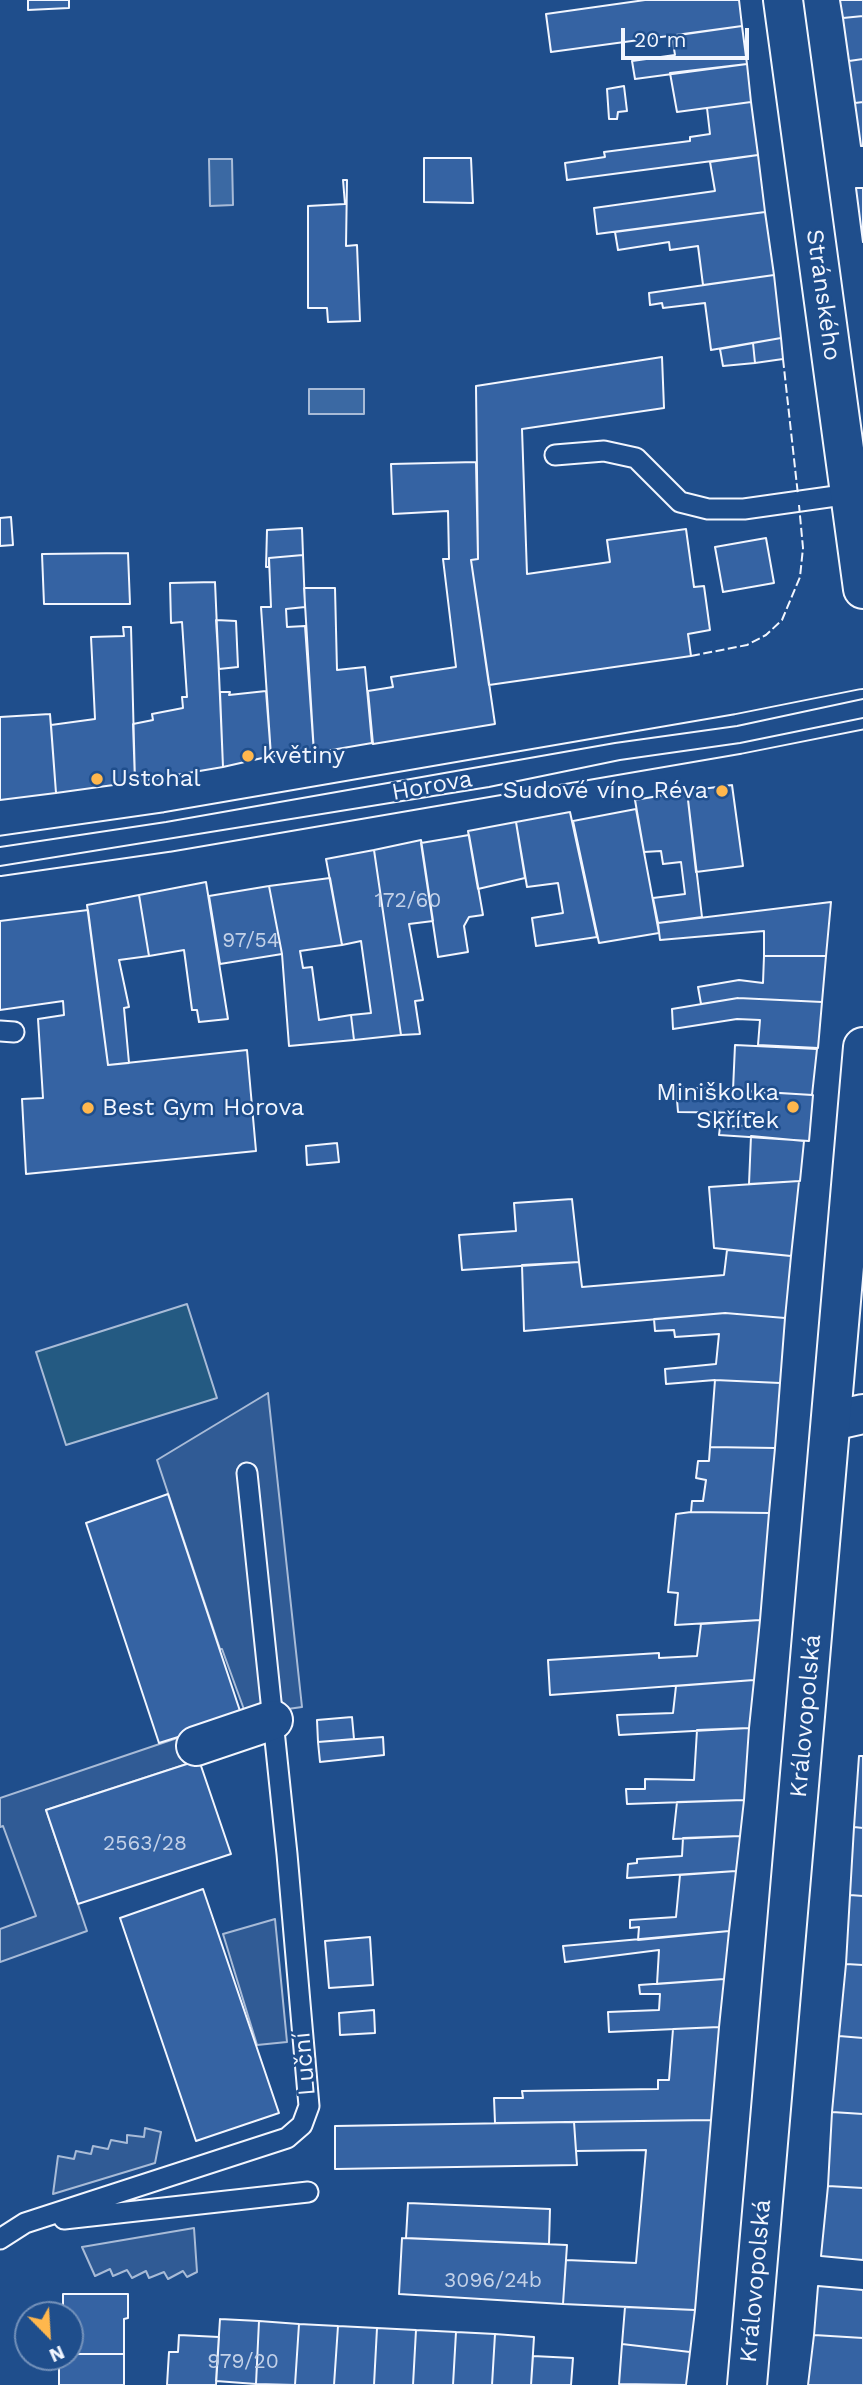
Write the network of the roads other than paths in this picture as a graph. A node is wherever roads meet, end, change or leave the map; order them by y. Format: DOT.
graph roads {
  1 [pos="783,0"];
  2 [pos="555,455"];
  3 [pos="850,494"];
  4 [pos="863,589"];
  5 [pos="863,709"];
  6 [pos="0,856"];
  7 [pos="863,1047"];
  8 [pos="848,1418"];
  9 [pos="247,1473"];
  10 [pos="273,1720"];
  11 [pos="196,1746"];
  12 [pos="308,2192"];
  13 [pos="25,2223"];
  14 [pos="0,2239"];
  15 [pos="747,2385"];
  1 -- 3 [label="street, Stránského"];
  2 -- 3 [label="lane"];
  3 -- 4 [label="street, Stránského"];
  5 -- 6 [label="street, Horova"];
  7 -- 8 [label="street, Královopolská"];
  8 -- 15 [label="street, Královopolská"];
  9 -- 10 [label="lane, Luční"];
  10 -- 11 [label="street"];
  10 -- 13 [label="lane, Luční"];
  12 -- 13 [label="lane"];
  13 -- 14 [label="lane, Luční"];
}
